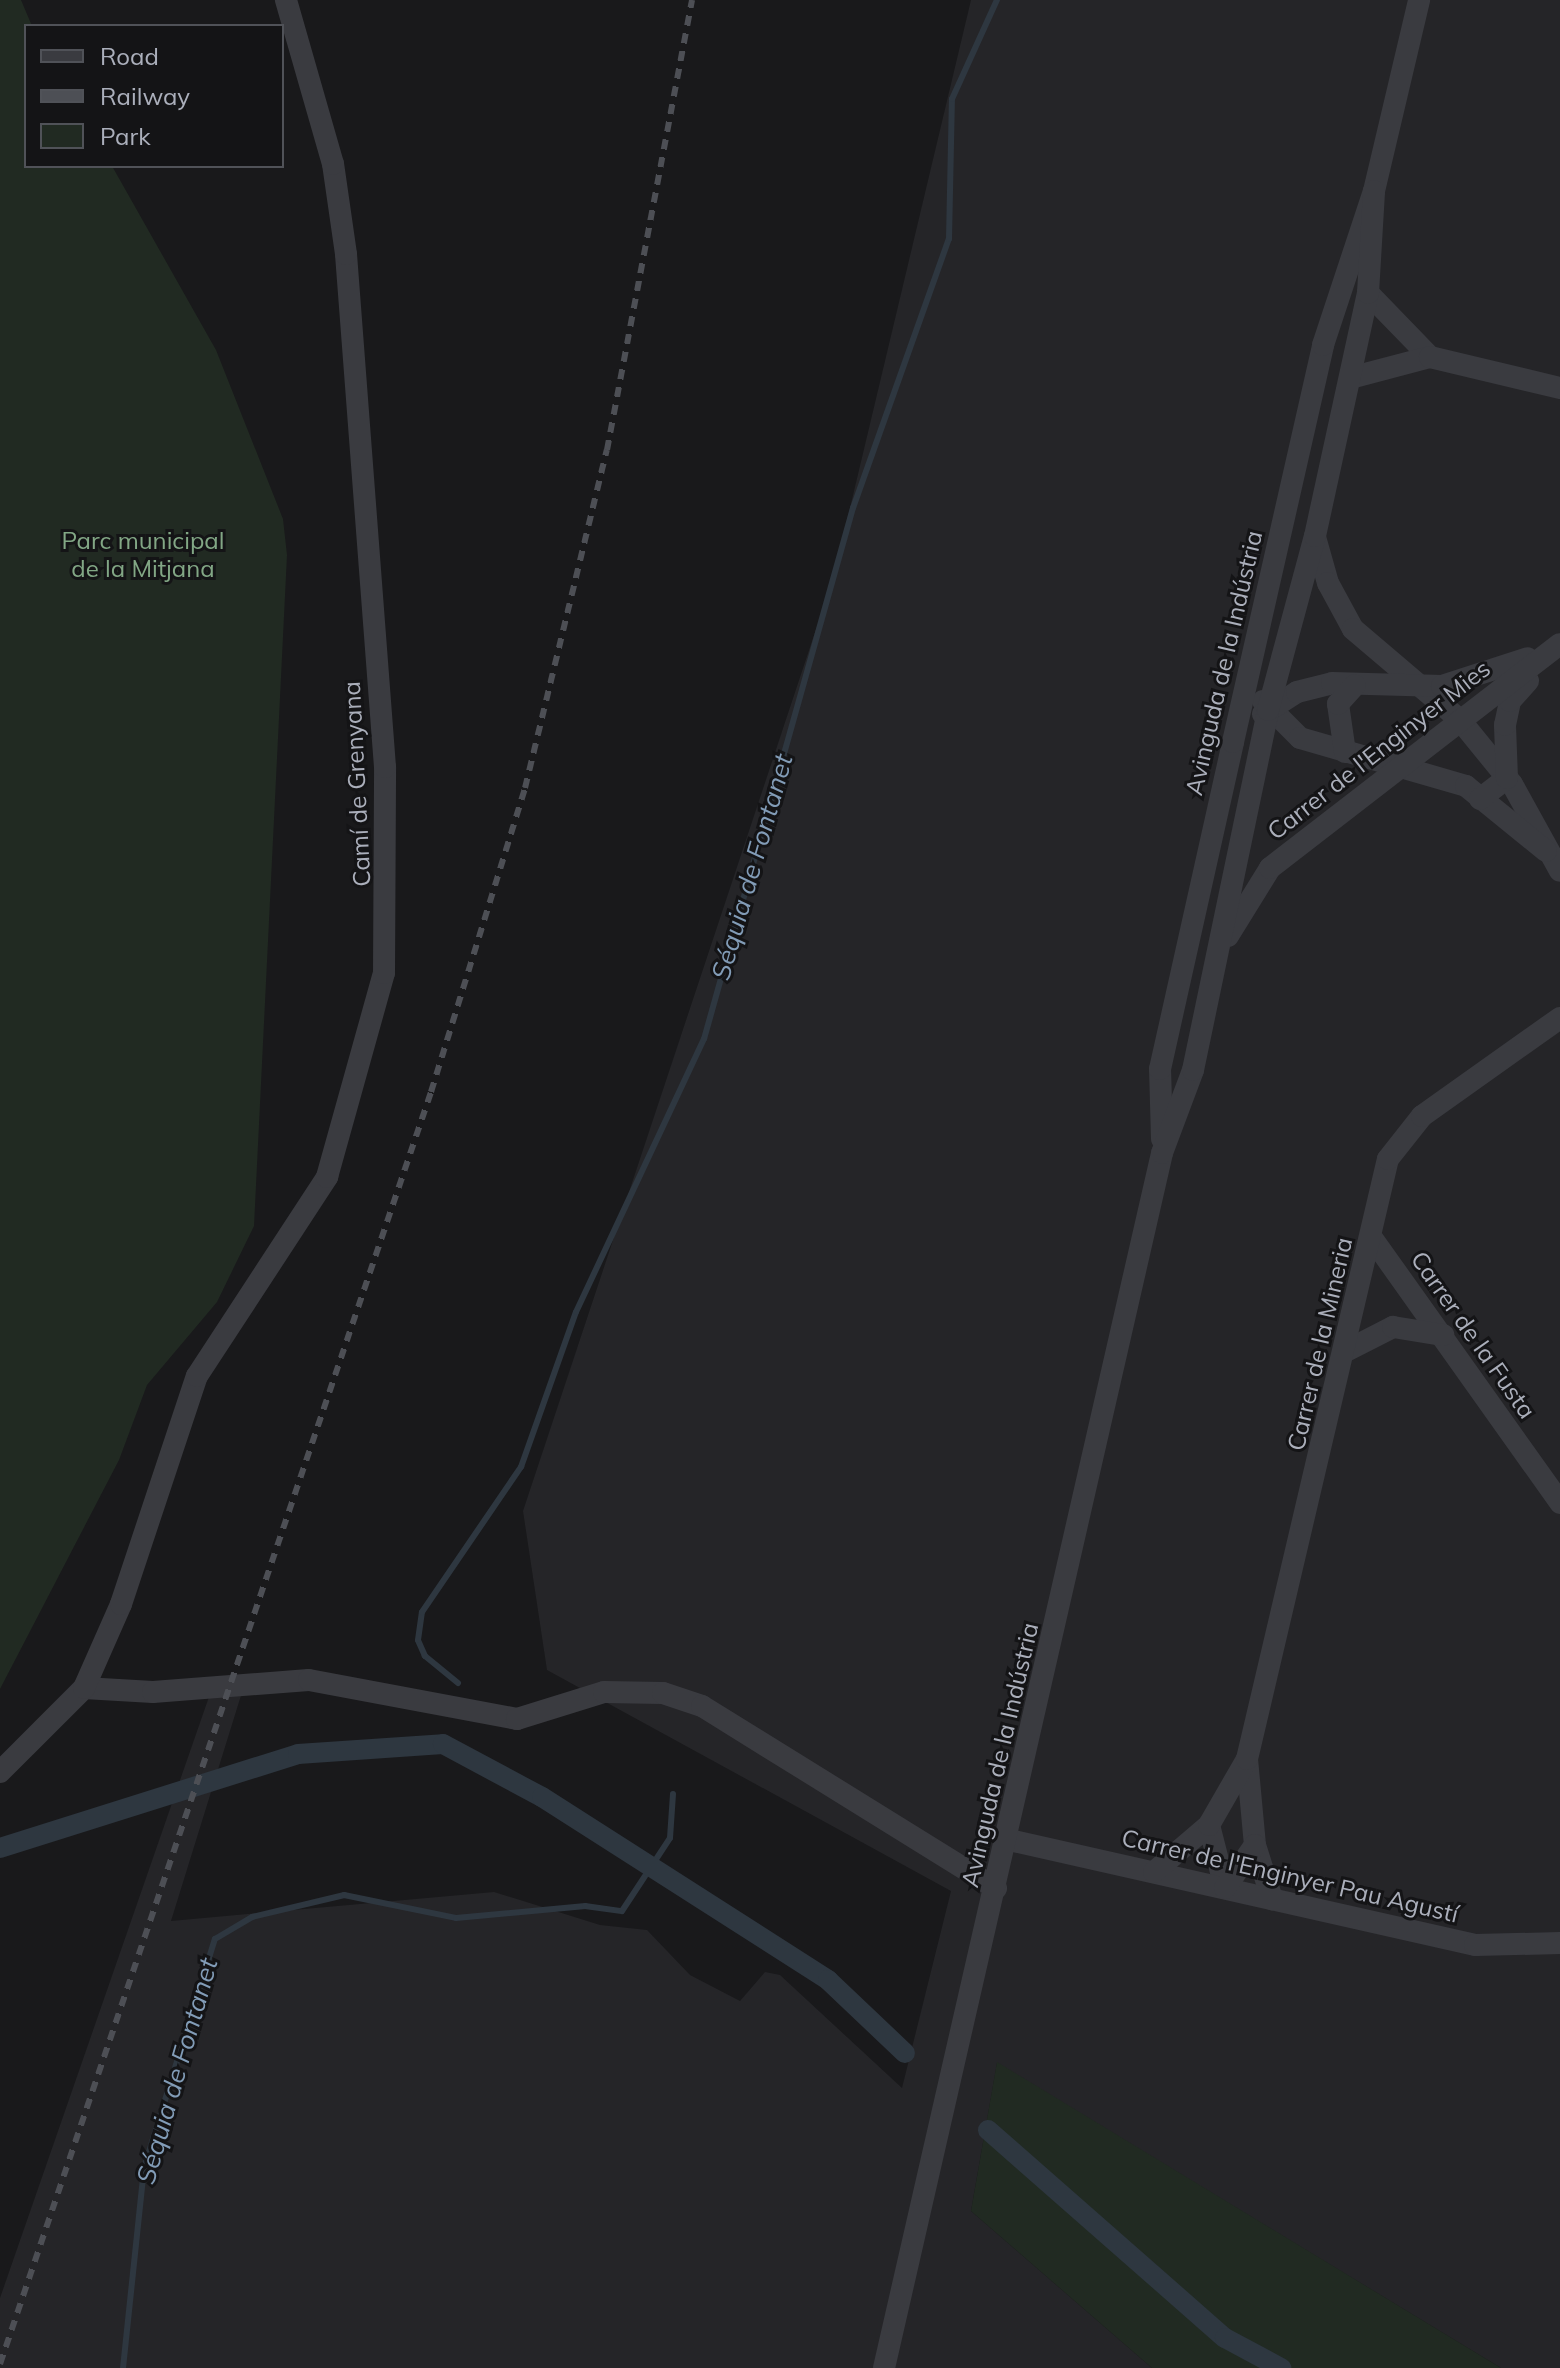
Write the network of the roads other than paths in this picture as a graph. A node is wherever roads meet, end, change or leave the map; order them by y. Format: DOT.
graph roads {
  1 [pos="286,0"];
  2 [pos="1419,0"];
  3 [pos="1374,191"];
  4 [pos="1368,293"];
  5 [pos="1430,357"];
  6 [pos="1350,378"];
  7 [pos="1560,388"];
  8 [pos="1315,536"];
  9 [pos="1560,644"];
  10 [pos="1249,670"];
  11 [pos="1355,685"];
  12 [pos="1427,687"];
  13 [pos="1268,710"];
  14 [pos="1460,720"];
  15 [pos="1233,742"];
  16 [pos="1345,752"];
  17 [pos="1399,763"];
  18 [pos="1507,778"];
  19 [pos="1480,799"];
  20 [pos="1547,851"];
  21 [pos="1560,871"];
  22 [pos="1219,951"];
  23 [pos="1560,1018"];
  24 [pos="1162,1153"];
  25 [pos="1372,1238"];
  26 [pos="1443,1335"];
  27 [pos="1346,1351"];
  28 [pos="1560,1503"];
  29 [pos="84,1688"];
  30 [pos="1247,1759"];
  31 [pos="0,1772"];
  32 [pos="1209,1825"];
  33 [pos="1009,1840"];
  34 [pos="1255,1845"];
  35 [pos="1154,1872"];
  36 [pos="996,1888"];
  37 [pos="1225,1888"];
  38 [pos="1272,1899"];
  39 [pos="1560,1943"];
  40 [pos="884,2368"];
  1 -- 29 [label="street, Camí de Grenyana"];
  2 -- 3 [label="street, Avinguda de la Indústria"];
  3 -- 4 [label="street, Avinguda de la Indústria"];
  3 -- 10 [label="street, Avinguda de la Indústria"];
  4 -- 5 [label="street"];
  4 -- 6 [label="street, Avinguda de la Indústria"];
  5 -- 6 [label="street"];
  5 -- 7 [label="street"];
  6 -- 8 [label="street, Avinguda de la Indústria"];
  8 -- 12 [label="street"];
  8 -- 13 [label="street, Avinguda de la Indústria"];
  9 -- 12 [label="street, Carrer de l'Enginyer Mies"];
  9 -- 14 [label="street, Carrer de l'Enginyer Mies"];
  9 -- 18 [label="street"];
  10 -- 13 [label="street"];
  10 -- 15 [label="street, Avinguda de la Indústria"];
  11 -- 12 [label="street, Carrer de l'Enginyer Mies"];
  11 -- 13 [label="street, Carrer de l'Enginyer Mies"];
  11 -- 16 [label="street, Carrer de l'Enginyer Mies"];
  12 -- 14 [label="street"];
  13 -- 15 [label="street, Carrer de l'Enginyer Mies"];
  13 -- 16 [label="street"];
  13 -- 22 [label="street, Avinguda de la Indústria"];
  14 -- 17 [label="street, Carrer de l'Enginyer Mies"];
  14 -- 18 [label="street"];
  15 -- 24 [label="street, Avinguda de la Indústria"];
  16 -- 17 [label="street"];
  17 -- 19 [label="street"];
  17 -- 22 [label="street, Carrer de l'Enginyer Mies"];
  18 -- 19 [label="street"];
  18 -- 20 [label="street"];
  19 -- 20 [label="street"];
  20 -- 21 [label="street"];
  22 -- 24 [label="street, Avinguda de la Indústria"];
  23 -- 25 [label="street, Carrer de la Mineria"];
  24 -- 33 [label="street, Avinguda de la Indústria"];
  25 -- 26 [label="street, Carrer de la Fusta"];
  25 -- 27 [label="street, Carrer de la Mineria"];
  26 -- 27 [label="street"];
  26 -- 28 [label="street, Carrer de la Fusta"];
  27 -- 30 [label="street, Carrer de la Mineria"];
  29 -- 31 [label="street"];
  29 -- 36 [label="street"];
  30 -- 32 [label="street, Carrer de la Mineria"];
  30 -- 34 [label="street, Carrer de la Mineria"];
  32 -- 35 [label="street, Carrer de la Mineria"];
  32 -- 37 [label="street"];
  33 -- 35 [label="street, Carrer de l'Enginyer Pau Agustí"];
  33 -- 36 [label="street, Avinguda de la Indústria"];
  34 -- 37 [label="street"];
  34 -- 38 [label="street, Carrer de la Mineria"];
  35 -- 37 [label="street, Carrer de l'Enginyer Pau Agustí"];
  36 -- 40 [label="street, Avinguda de la Indústria"];
  37 -- 38 [label="street, Carrer de l'Enginyer Pau Agustí"];
  38 -- 39 [label="street, Carrer de l'Enginyer Pau Agustí"];
}
